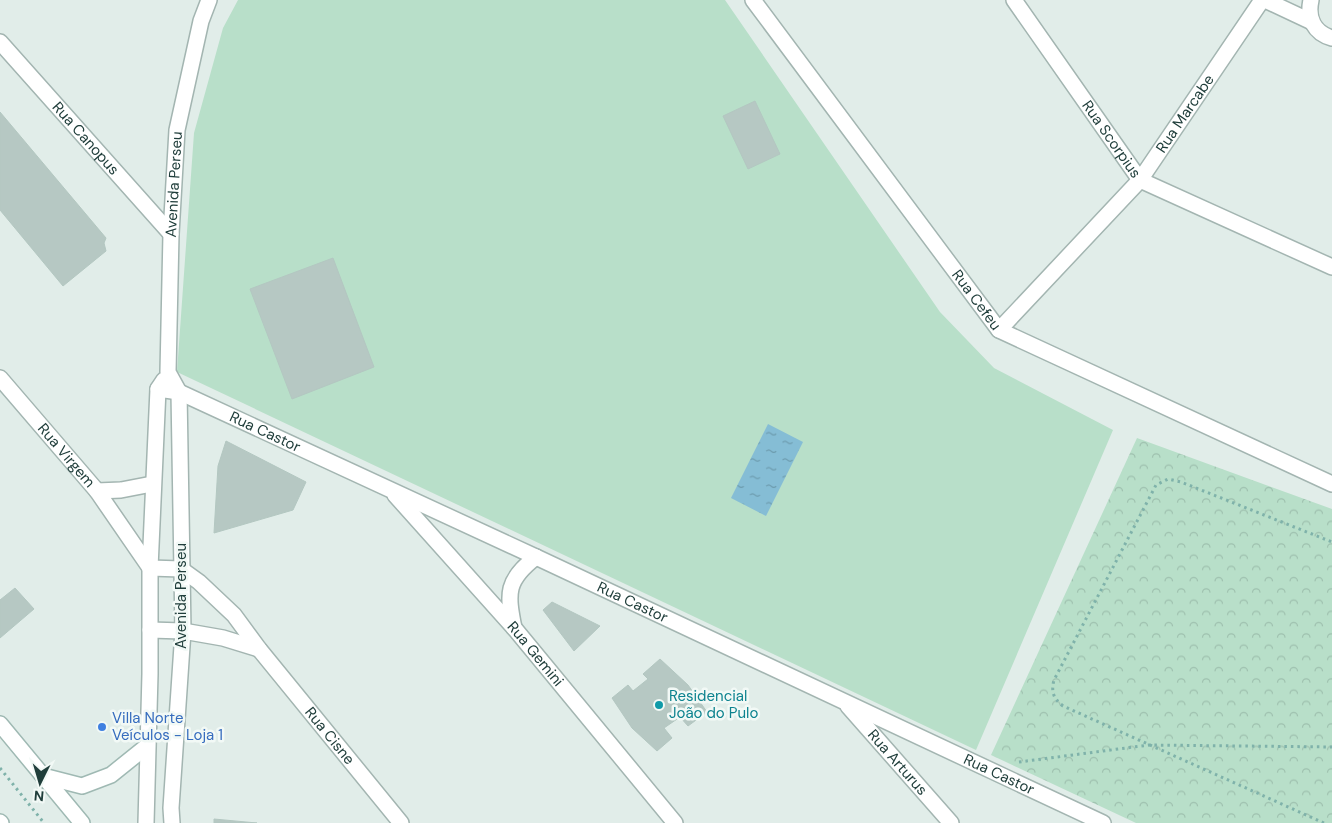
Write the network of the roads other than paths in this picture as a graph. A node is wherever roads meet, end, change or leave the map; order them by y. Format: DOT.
graph roads {
  1 [pos="209,0"];
  2 [pos="753,0"];
  3 [pos="1014,0"];
  4 [pos="1264,0"];
  5 [pos="1312,0"];
  6 [pos="1312,22"];
  7 [pos="1332,38"];
  8 [pos="0,42"];
  9 [pos="1140,180"];
  10 [pos="171,234"];
  11 [pos="1332,267"];
  12 [pos="999,330"];
  13 [pos="168,372"];
  14 [pos="0,378"];
  15 [pos="158,389"];
  16 [pos="179,392"];
  17 [pos="152,484"];
  18 [pos="1332,484"];
  19 [pos="97,491"];
  20 [pos="391,491"];
  21 [pos="536,557"];
  22 [pos="150,568"];
  23 [pos="181,569"];
  24 [pos="514,629"];
  25 [pos="150,630"];
  26 [pos="183,631"];
  27 [pos="258,649"];
  28 [pos="843,701"];
  29 [pos="0,724"];
  30 [pos="147,746"];
  31 [pos="43,776"];
  32 [pos="82,823"];
  33 [pos="146,823"];
  34 [pos="172,823"];
  35 [pos="402,823"];
  36 [pos="675,823"];
  37 [pos="951,823"];
  38 [pos="1103,823"];
  1 -- 10 [label="street, Avenida Perseu"];
  2 -- 12 [label="street, Rua Cefeu"];
  3 -- 9 [label="street, Rua Scorpius"];
  4 -- 6 [label="street"];
  4 -- 9 [label="street, Rua Marcabe"];
  5 -- 6 [label="street"];
  6 -- 7 [label="street"];
  8 -- 10 [label="street, Rua Canopus"];
  9 -- 11 [label="street, Rua Scorpius"];
  9 -- 12 [label="street, Rua Marcabe"];
  10 -- 13 [label="street, Avenida Perseu"];
  12 -- 18 [label="street, Rua Cefeu"];
  13 -- 15 [label="street, Avenida Perseu"];
  13 -- 16 [label="street, Avenida Perseu"];
  14 -- 19 [label="street, Rua Virgem"];
  15 -- 16 [label="street, Rua Castor"];
  15 -- 17 [label="street, Avenida Perseu"];
  16 -- 20 [label="street, Rua Castor"];
  16 -- 23 [label="street, Avenida Perseu"];
  17 -- 19 [label="street, Rua Virgem"];
  17 -- 22 [label="street, Avenida Perseu"];
  19 -- 22 [label="street"];
  20 -- 21 [label="street, Rua Castor"];
  20 -- 24 [label="street, Rua Gemini"];
  21 -- 24 [label="street"];
  21 -- 28 [label="street, Rua Castor"];
  22 -- 23 [label="street"];
  22 -- 25 [label="street, Avenida Perseu"];
  23 -- 26 [label="street, Avenida Perseu"];
  23 -- 27 [label="street, Rua Cisne"];
  24 -- 36 [label="street, Rua Gemini"];
  25 -- 26 [label="street"];
  25 -- 30 [label="street, Avenida Perseu"];
  26 -- 27 [label="street"];
  26 -- 34 [label="street, Avenida Perseu"];
  27 -- 35 [label="street, Rua Cisne"];
  28 -- 37 [label="street, Rua Arturus"];
  28 -- 38 [label="street, Rua Castor"];
  29 -- 31 [label="street"];
  30 -- 31 [label="street"];
  30 -- 33 [label="street, Avenida Perseu"];
  31 -- 32 [label="street"];
}
